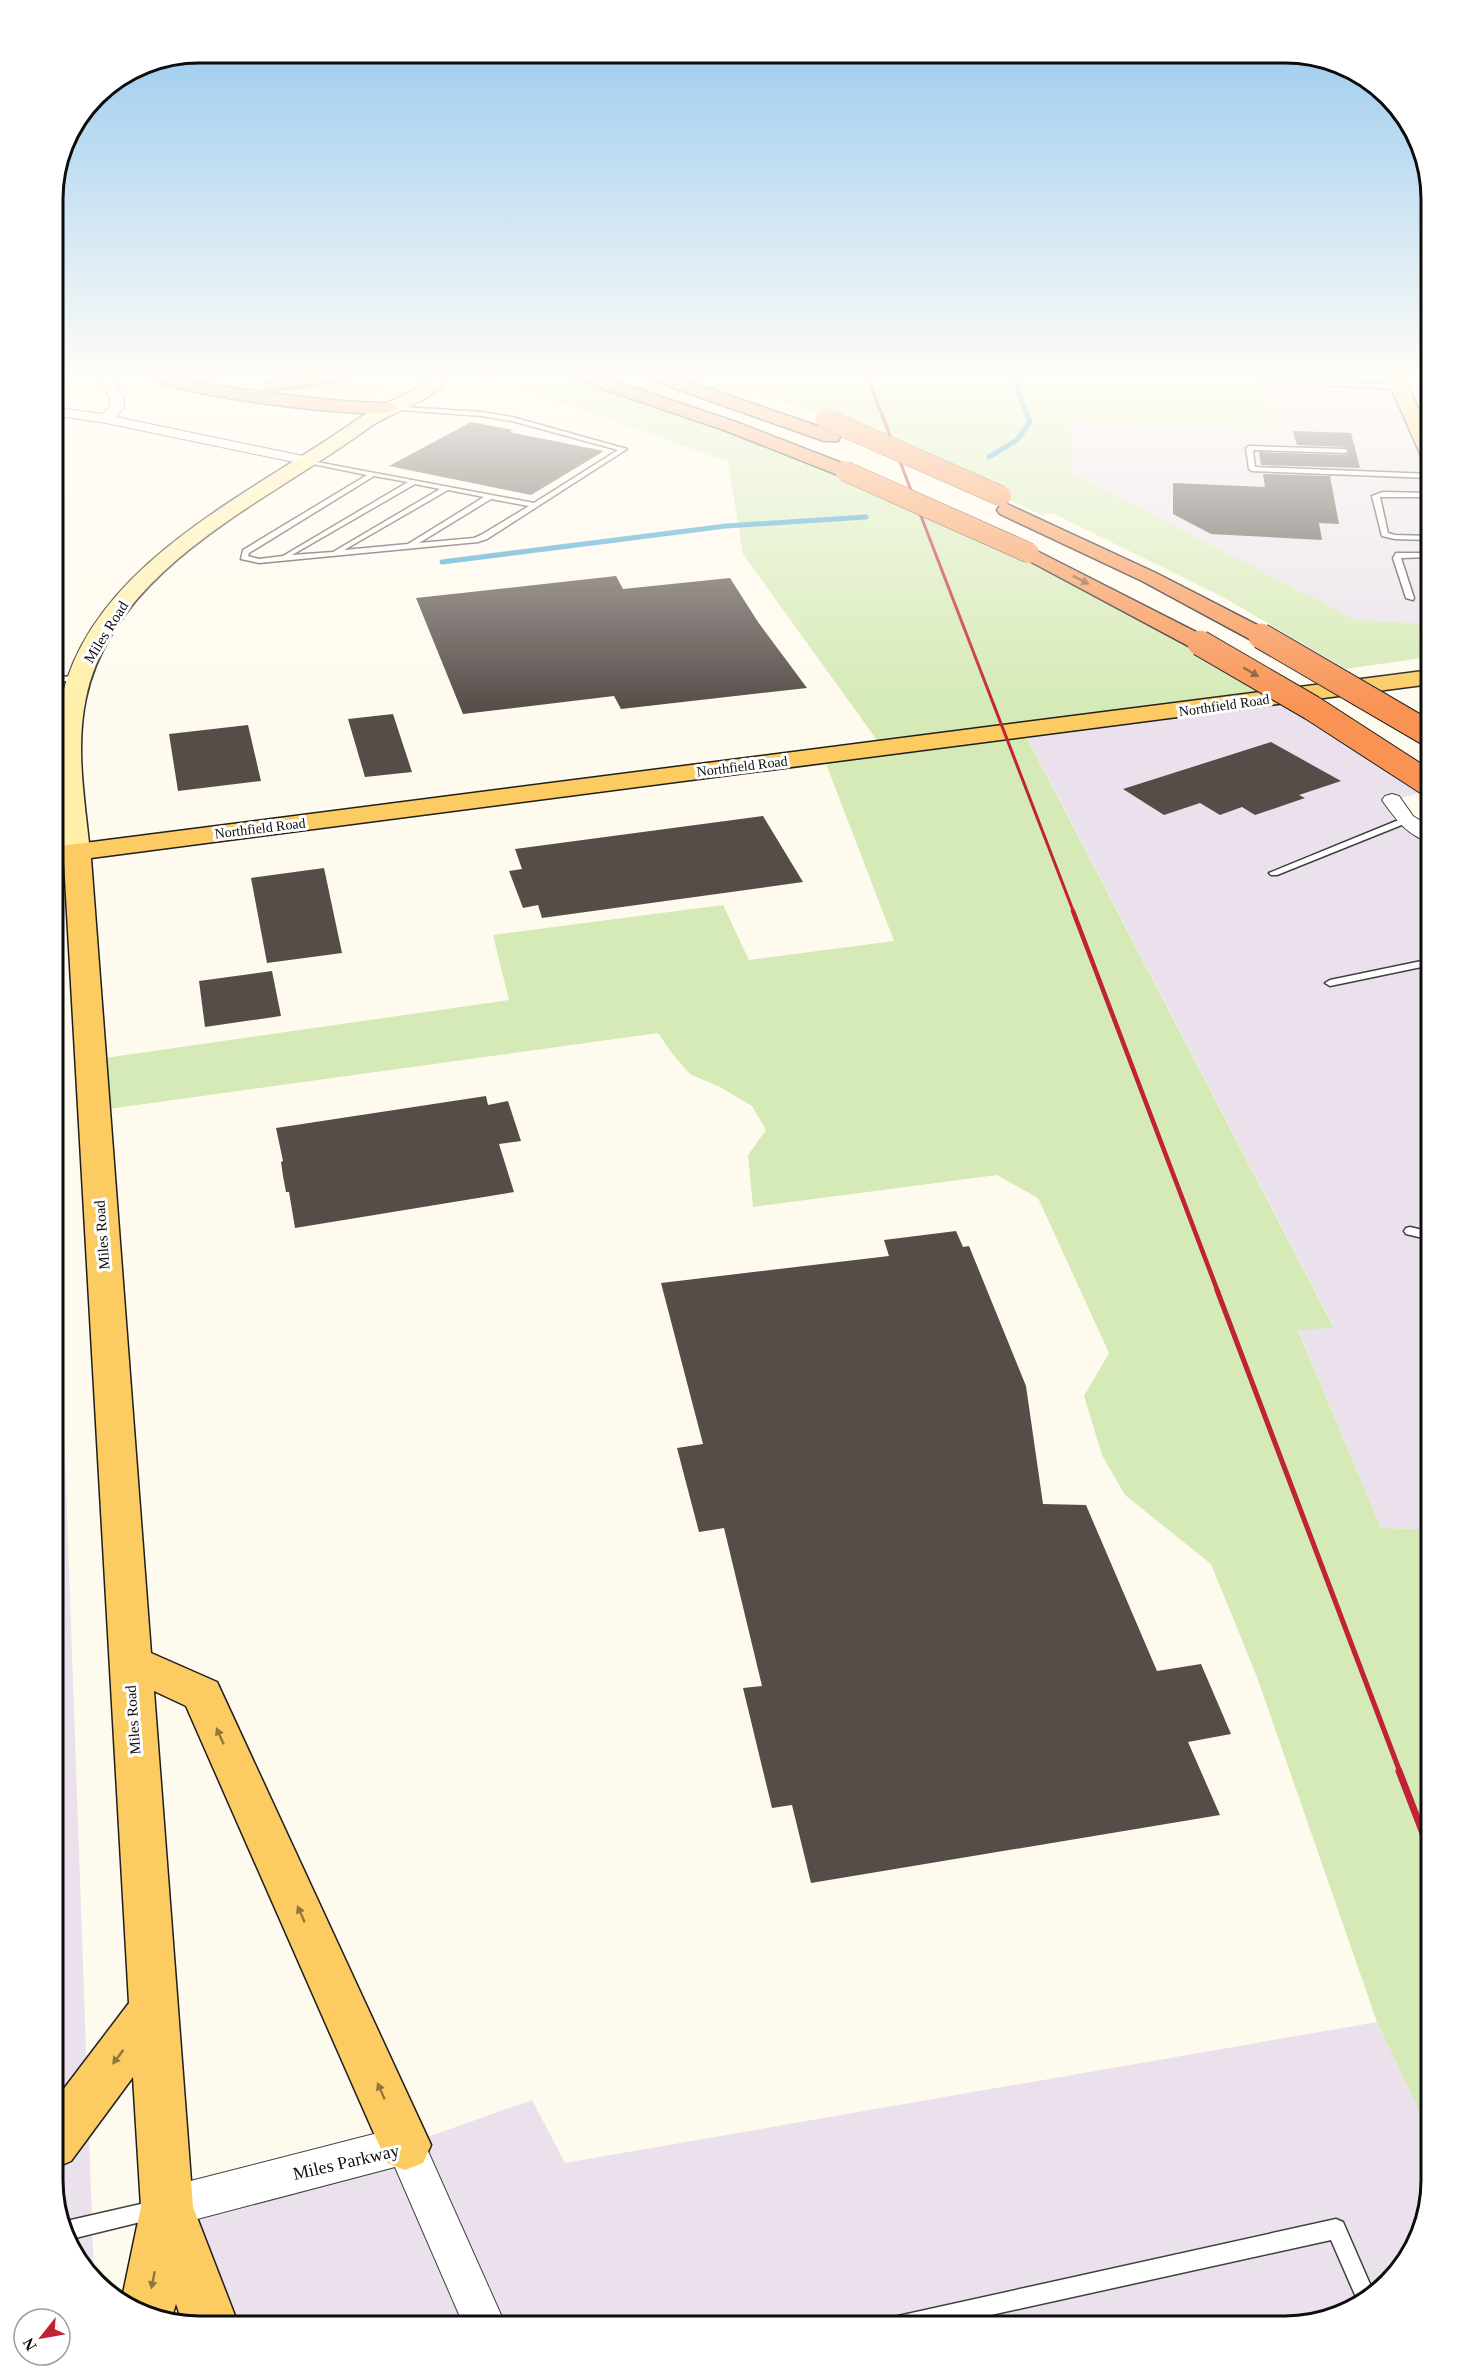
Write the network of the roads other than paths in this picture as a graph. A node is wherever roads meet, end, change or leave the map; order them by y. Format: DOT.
graph roads {
  1 [pos="269,487"];
  2 [pos="351,487"];
  3 [pos="405,487"];
  4 [pos="434,487"];
  5 [pos="565,487"];
  6 [pos="881,487"];
  7 [pos="967,487"];
  8 [pos="445,489"];
  9 [pos="1421,495"];
  10 [pos="489,497"];
  11 [pos="535,506"];
  12 [pos="1421,538"];
  13 [pos="409,547"];
  14 [pos="332,554"];
  15 [pos="1421,554"];
  16 [pos="282,558"];
  17 [pos="1410,598"];
  18 [pos="80,678"];
  19 [pos="1421,678"];
  20 [pos="63,679"];
  21 [pos="1421,729"];
  22 [pos="1421,779"];
  23 [pos="1392,800"];
  24 [pos="1406,820"];
  25 [pos="1421,830"];
  26 [pos="65,853"];
  27 [pos="1274,873"];
  28 [pos="1421,964"];
  29 [pos="1330,983"];
  30 [pos="1410,1231"];
  31 [pos="1421,1234"];
  32 [pos="129,1661"];
  33 [pos="153,2010"];
  34 [pos="63,2129"];
  35 [pos="405,2145"];
  36 [pos="167,2207"];
  37 [pos="73,2230"];
  38 [pos="1363,2291"];
  39 [pos="148,2306"];
  40 [pos="207,2316"];
  41 [pos="481,2316"];
  42 [pos="943,2316"];
  1 -- 18 [label="main road, Miles Road"];
  2 -- 16 [label="lane"];
  3 -- 16 [label="lane"];
  4 -- 8 [label="lane"];
  5 -- 11 [label="lane"];
  6 -- 22 [label="highway, one-way, bridge"];
  7 -- 21 [label="highway, bridge"];
  8 -- 10 [label="lane"];
  8 -- 14 [label="lane"];
  9 -- 12 [label="lane"];
  10 -- 11 [label="lane"];
  10 -- 13 [label="lane"];
  11 -- 13 [label="lane"];
  13 -- 14 [label="lane"];
  14 -- 16 [label="lane"];
  15 -- 17 [label="lane"];
  18 -- 20 [label="lane"];
  18 -- 26 [label="main road, Miles Road"];
  19 -- 26 [label="main road, Northfield Road"];
  23 -- 24 [label="street"];
  24 -- 25 [label="street"];
  24 -- 27 [label="lane"];
  26 -- 32 [label="main road, Miles Road"];
  28 -- 29 [label="lane"];
  30 -- 31 [label="lane"];
  32 -- 33 [label="main road, Miles Road"];
  35 -- 32 [label="main road, one-way"];
  33 -- 34 [label="main road, one-way"];
  33 -- 36 [label="main road, Miles Road"];
  35 -- 36 [label="street, Miles Parkway"];
  35 -- 41 [label="street, Miles Parkway"];
  36 -- 37 [label="lane"];
  36 -- 39 [label="main road, Miles Road, one-way"];
  36 -- 40 [label="main road, Miles Road"];
  38 -- 42 [label="lane"];
}
